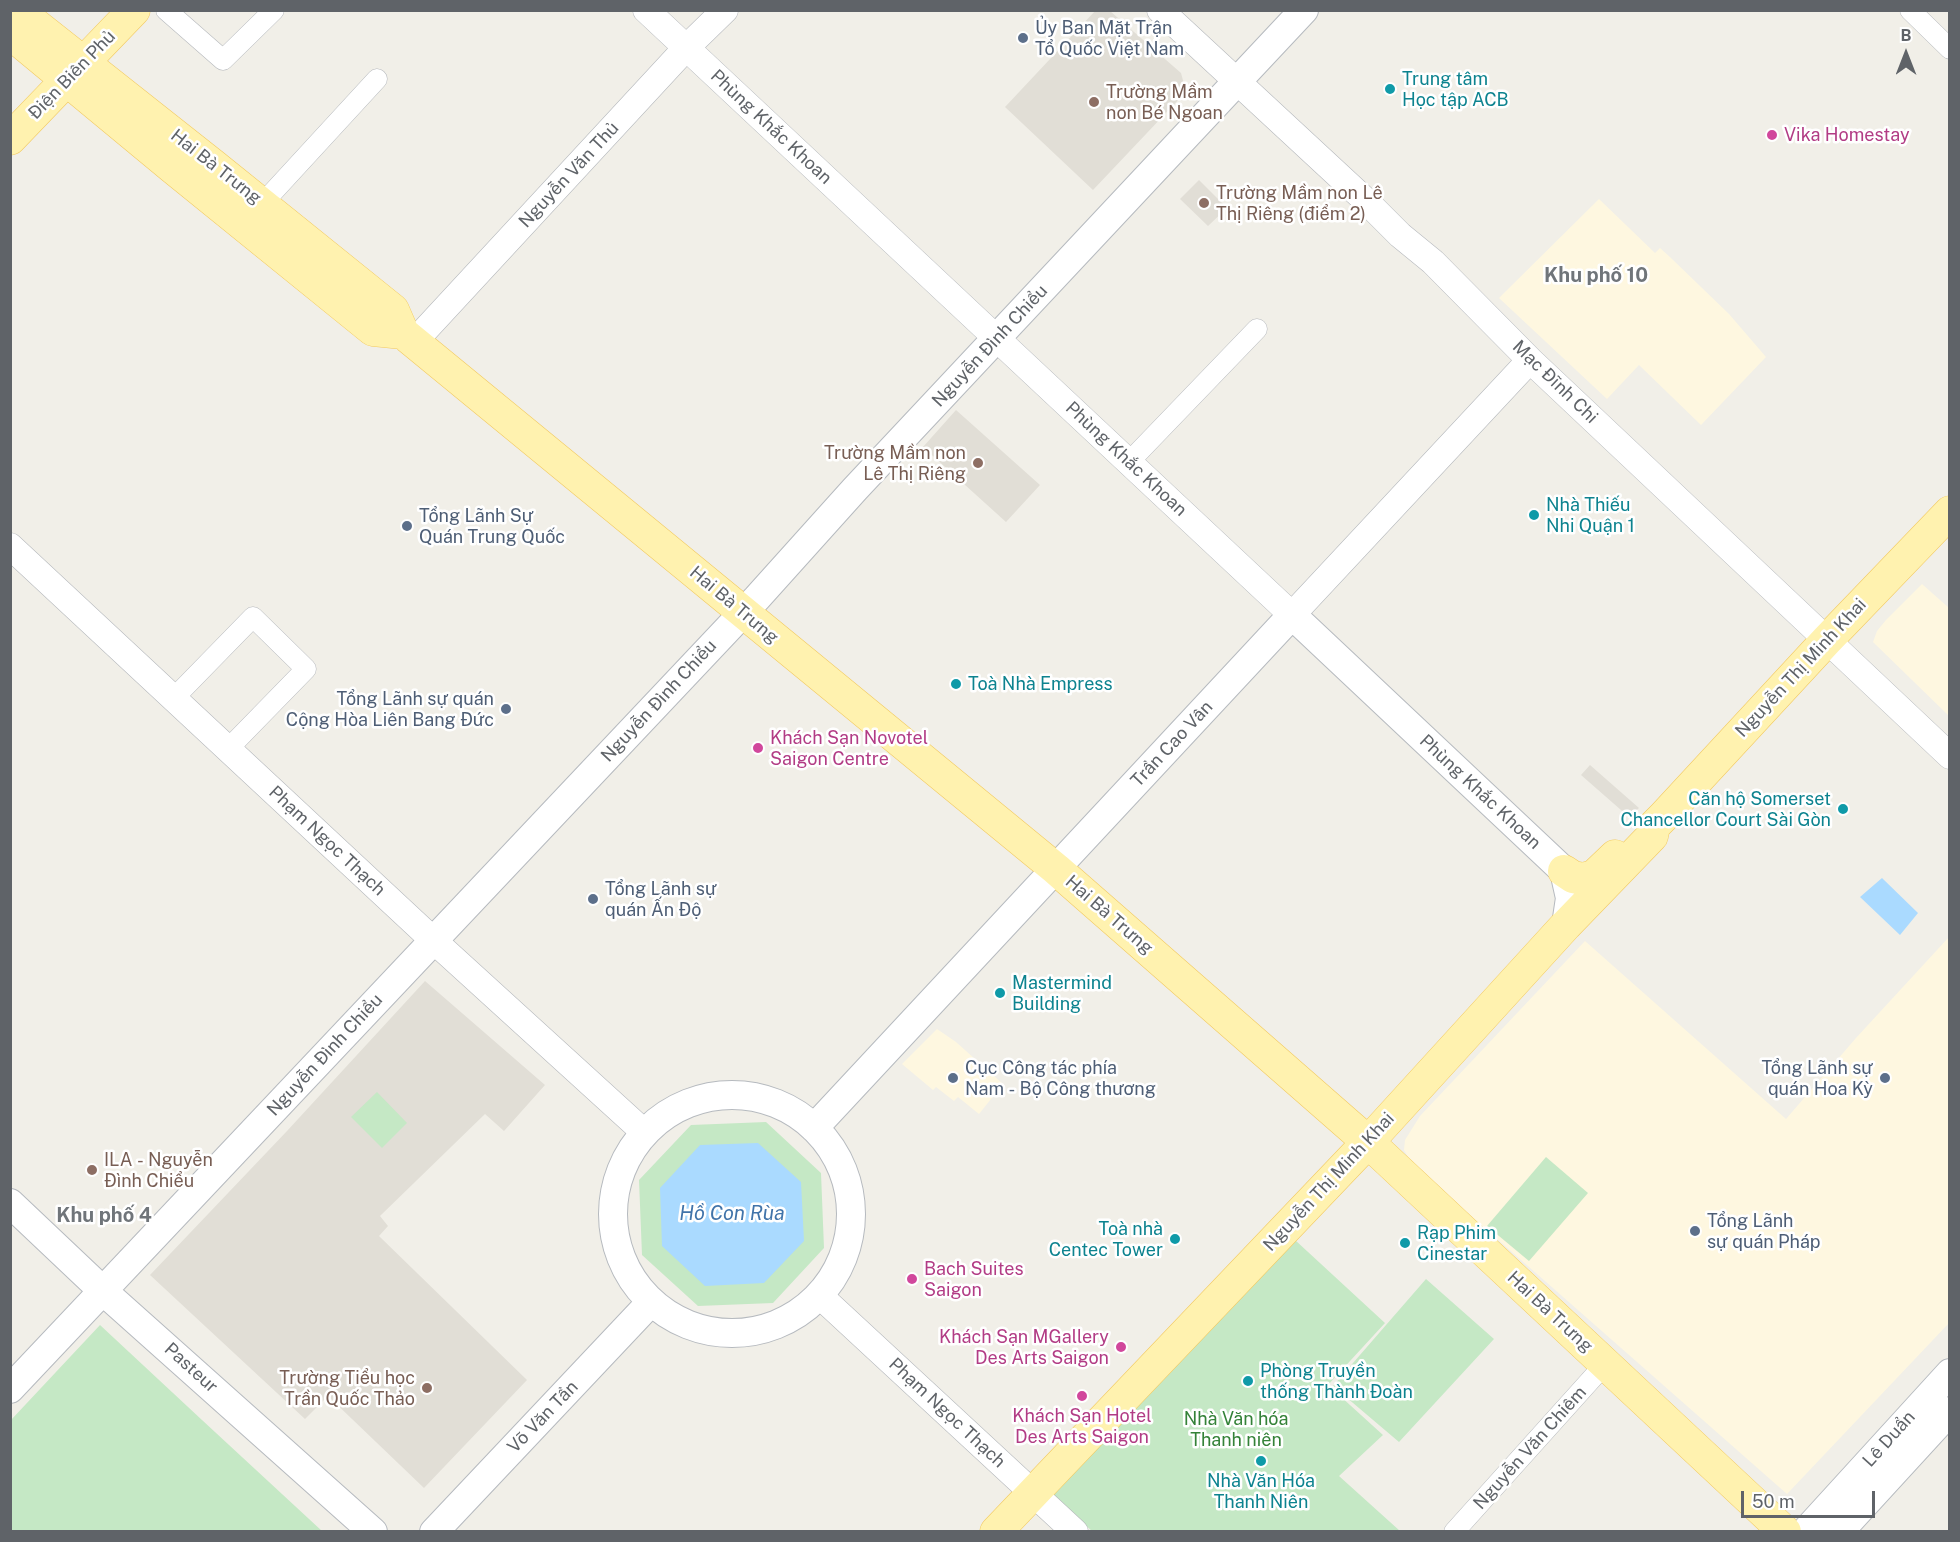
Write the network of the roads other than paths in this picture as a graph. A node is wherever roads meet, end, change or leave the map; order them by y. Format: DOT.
graph roads {
  1 [pos="17,10"];
  2 [pos="134,10"];
  3 [pos="166,10"];
  4 [pos="274,10"];
  5 [pos="646,10"];
  6 [pos="725,10"];
  7 [pos="1160,10"];
  8 [pos="1304,10"];
  9 [pos="1910,10"];
  10 [pos="10,33"];
  11 [pos="686,48"];
  12 [pos="1950,49"];
  13 [pos="75,71"];
  14 [pos="378,79"];
  15 [pos="1238,82"];
  16 [pos="10,139"];
  17 [pos="262,204"];
  18 [pos="396,328"];
  19 [pos="1257,329"];
  20 [pos="997,339"];
  21 [pos="1530,360"];
  22 [pos="1129,462"];
  23 [pos="1950,512"];
  24 [pos="10,546"];
  25 [pos="743,613"];
  26 [pos="1292,615"];
  27 [pos="1826,641"];
  28 [pos="174,698"];
  29 [pos="228,749"];
  30 [pos="1950,756"];
  31 [pos="1654,826"];
  32 [pos="1056,868"];
  33 [pos="1564,871"];
  34 [pos="1566,925"];
  35 [pos="433,940"];
  36 [pos="813,1128"];
  37 [pos="645,1133"];
  38 [pos="1368,1142"];
  39 [pos="10,1203"];
  40 [pos="103,1291"];
  41 [pos="819,1295"];
  42 [pos="651,1302"];
  43 [pos="1605,1364"];
  44 [pos="10,1389"];
  45 [pos="1947,1391"];
  46 [pos="1033,1492"];
  47 [pos="373,1532"];
  48 [pos="434,1532"];
  49 [pos="996,1532"];
  50 [pos="1075,1532"];
  51 [pos="1454,1532"];
  52 [pos="1785,1532"];
  53 [pos="1805,1532"];
  54 [pos="1839,1532"];
  1 -- 13 [label="main road, Hai Bà Trưng"];
  2 -- 13 [label="main road, Điện Biên Phủ"];
  3 -- 4 [label="street"];
  5 -- 11 [label="street, Phùng Khắc Khoan"];
  6 -- 11 [label="street, Nguyễn Văn Thủ"];
  7 -- 15 [label="street, Mạc Đĩnh Chi"];
  8 -- 15 [label="main road, Nguyễn Đình Chiểu"];
  9 -- 12 [label="street"];
  10 -- 13 [label="main road, Hai Bà Trưng"];
  11 -- 18 [label="street, Nguyễn Văn Thủ"];
  11 -- 20 [label="street, Phùng Khắc Khoan"];
  13 -- 16 [label="main road, Điện Biên Phủ"];
  13 -- 17 [label="main road, Hai Bà Trưng"];
  13 -- 18 [label="main road, Hai Bà Trưng"];
  14 -- 17 [label="street"];
  15 -- 20 [label="main road, Nguyễn Đình Chiểu"];
  15 -- 21 [label="street, Mạc Đĩnh Chi"];
  17 -- 18 [label="main road, Hai Bà Trưng"];
  18 -- 25 [label="main road, Hai Bà Trưng"];
  19 -- 22 [label="street"];
  20 -- 22 [label="street, Phùng Khắc Khoan"];
  20 -- 25 [label="main road, Nguyễn Đình Chiểu"];
  21 -- 26 [label="street, Trần Cao Vân"];
  21 -- 27 [label="street, Mạc Đĩnh Chi"];
  22 -- 26 [label="street, Phùng Khắc Khoan"];
  23 -- 27 [label="main road, Nguyễn Thị Minh Khai"];
  24 -- 28 [label="street, Phạm Ngọc Thạch"];
  25 -- 32 [label="main road, Hai Bà Trưng"];
  25 -- 35 [label="main road, Nguyễn Đình Chiểu"];
  26 -- 32 [label="main road, Trần Cao Vân"];
  26 -- 33 [label="main road, Phùng Khắc Khoan"];
  27 -- 30 [label="street, Mạc Đĩnh Chi"];
  27 -- 31 [label="main road, Nguyễn Thị Minh Khai"];
  28 -- 29 [label="street, Phạm Ngọc Thạch"];
  28 -- 29 [label="street"];
  29 -- 35 [label="street, Phạm Ngọc Thạch"];
  31 -- 33 [label="main road, Nguyễn Thị Minh Khai"];
  31 -- 34 [label="main road, Nguyễn Thị Minh Khai"];
  32 -- 36 [label="main road, Trần Cao Vân"];
  32 -- 38 [label="main road, Hai Bà Trưng"];
  33 -- 34 [label="main road"];
  34 -- 38 [label="main road, Nguyễn Thị Minh Khai"];
  35 -- 37 [label="street, Phạm Ngọc Thạch"];
  35 -- 40 [label="main road, Nguyễn Đình Chiểu"];
  36 -- 37 [label="main road"];
  36 -- 41 [label="main road"];
  37 -- 42 [label="main road"];
  38 -- 43 [label="main road, Hai Bà Trưng"];
  38 -- 46 [label="main road, Nguyễn Thị Minh Khai"];
  39 -- 40 [label="main road, Pasteur"];
  40 -- 44 [label="main road, Nguyễn Đình Chiểu"];
  40 -- 47 [label="main road, Pasteur"];
  41 -- 42 [label="main road"];
  41 -- 46 [label="street, Phạm Ngọc Thạch"];
  42 -- 48 [label="main road, Võ Văn Tần"];
  43 -- 51 [label="street, Nguyễn Văn Chiêm"];
  43 -- 52 [label="main road, Hai Bà Trưng"];
  45 -- 53 [label="main road, Lê Duẩn"];
  45 -- 54 [label="main road, Lê Duẩn"];
  46 -- 49 [label="main road, Nguyễn Thị Minh Khai"];
  46 -- 50 [label="street, Phạm Ngọc Thạch"];
}
